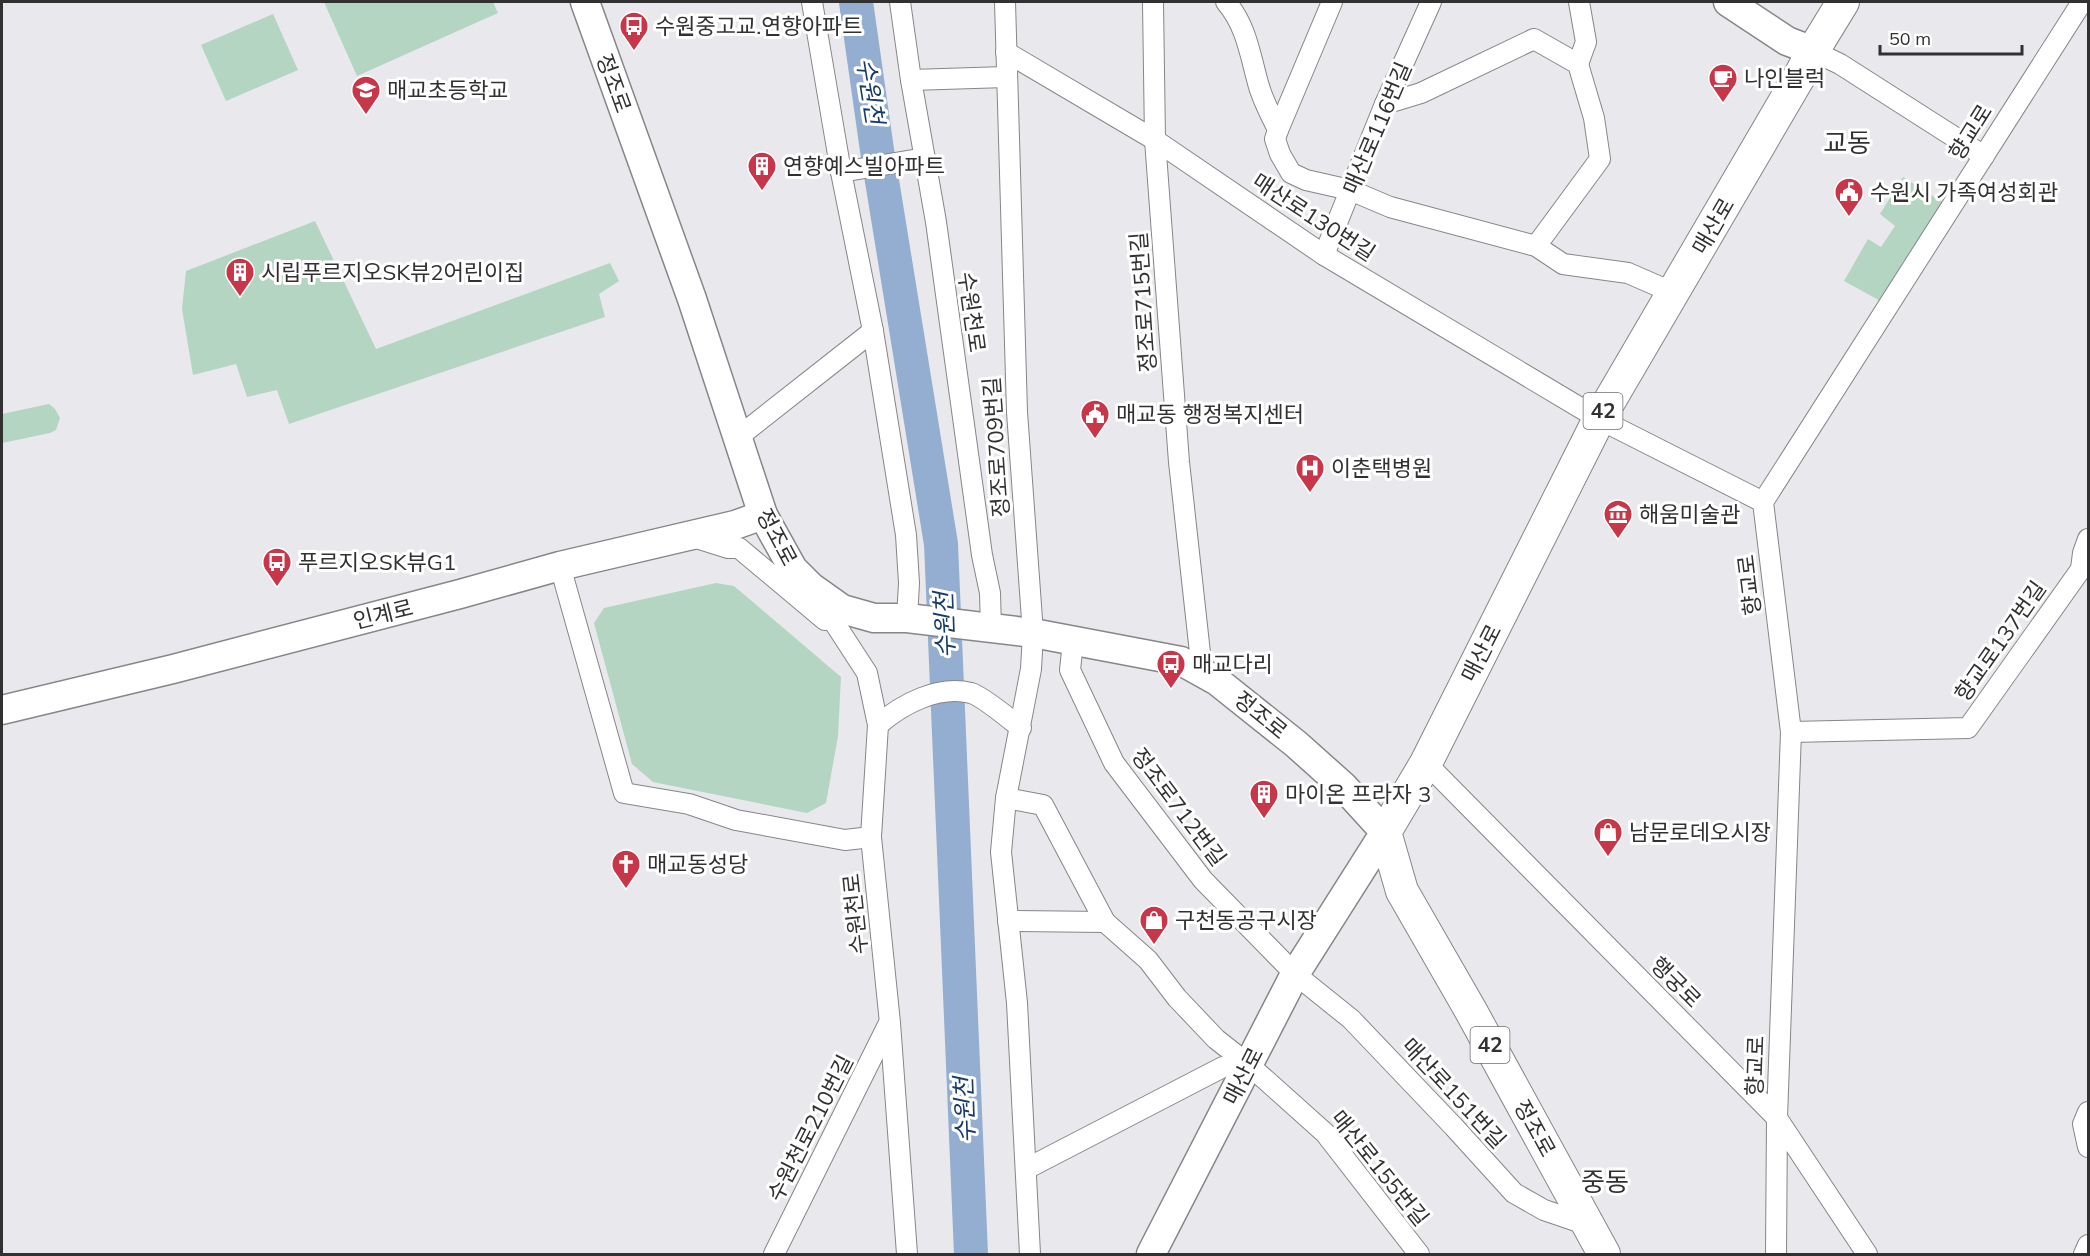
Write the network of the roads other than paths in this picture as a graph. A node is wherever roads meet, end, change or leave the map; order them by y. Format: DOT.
graph roads {
  1 [pos="585,2"];
  2 [pos="812,2"];
  3 [pos="900,2"];
  4 [pos="1153,2"];
  5 [pos="1226,2"];
  6 [pos="1332,2"];
  7 [pos="1431,2"];
  8 [pos="1579,2"];
  9 [pos="1728,2"];
  10 [pos="1843,2"];
  11 [pos="2082,2"];
  12 [pos="1006,3"];
  13 [pos="1813,51"];
  14 [pos="1006,52"];
  15 [pos="1578,64"];
  16 [pos="1006,76"];
  17 [pos="911,80"];
  18 [pos="1385,104"];
  19 [pos="1278,130"];
  20 [pos="1155,140"];
  21 [pos="1984,156"];
  22 [pos="925,158"];
  23 [pos="841,172"];
  24 [pos="1350,190"];
  25 [pos="1536,246"];
  26 [pos="1324,255"];
  27 [pos="1674,293"];
  28 [pos="873,331"];
  29 [pos="1599,419"];
  30 [pos="737,438"];
  31 [pos="1763,502"];
  32 [pos="763,515"];
  33 [pos="688,536"];
  34 [pos="2088,539"];
  35 [pos="560,566"];
  36 [pos="2084,578"];
  37 [pos="811,586"];
  38 [pos="912,619"];
  39 [pos="987,629"];
  40 [pos="840,633"];
  41 [pos="1033,633"];
  42 [pos="1073,642"];
  43 [pos="1195,669"];
  44 [pos="2,710"];
  45 [pos="878,725"];
  46 [pos="1021,728"];
  47 [pos="1791,732"];
  48 [pos="1426,764"];
  49 [pos="1006,798"];
  50 [pos="1385,832"];
  51 [pos="871,837"];
  52 [pos="1008,921"];
  53 [pos="1105,921"];
  54 [pos="1296,974"];
  55 [pos="890,1023"];
  56 [pos="1249,1065"];
  57 [pos="2088,1112"];
  58 [pos="1777,1118"];
  59 [pos="2088,1147"];
  60 [pos="1026,1169"];
  61 [pos="1588,1225"];
  62 [pos="2088,1245"];
  63 [pos="774,1254"];
  64 [pos="907,1254"];
  65 [pos="1030,1254"];
  66 [pos="1150,1254"];
  67 [pos="1419,1254"];
  68 [pos="1604,1254"];
  69 [pos="1776,1254"];
  70 [pos="1867,1254"];
  71 [pos="2084,1254"];
  1 -- 30 [label="street, 정조로"];
  2 -- 23 [label="street"];
  3 -- 17 [label="street, 수원천로"];
  4 -- 20 [label="street, 정조로715번길"];
  5 -- 19 [label="street"];
  6 -- 19 [label="street"];
  7 -- 18 [label="street, 매산로116번길"];
  8 -- 15 [label="street"];
  9 -- 13 [label="street"];
  10 -- 13 [label="main road, 매산로 / 42"];
  11 -- 21 [label="street, 향교로"];
  12 -- 14 [label="street, 정조로709번길"];
  13 -- 21 [label="street"];
  13 -- 27 [label="main road, 매산로 / 42"];
  14 -- 16 [label="street, 정조로709번길"];
  14 -- 20 [label="street, 매산로130번길"];
  15 -- 18 [label="street"];
  15 -- 25 [label="street"];
  16 -- 17 [label="street"];
  16 -- 41 [label="street, 정조로709번길"];
  17 -- 22 [label="street, 수원천로"];
  18 -- 24 [label="street, 매산로116번길"];
  19 -- 24 [label="street"];
  20 -- 26 [label="street, 매산로130번길"];
  20 -- 43 [label="street, 정조로715번길"];
  21 -- 31 [label="street, 향교로"];
  22 -- 23 [label="street"];
  22 -- 39 [label="street, 수원천로"];
  23 -- 28 [label="street"];
  24 -- 25 [label="street"];
  24 -- 26 [label="street, 매산로116번길"];
  25 -- 27 [label="street"];
  26 -- 29 [label="street, 매산로130번길"];
  27 -- 29 [label="main road, 매산로 / 42"];
  28 -- 30 [label="street"];
  28 -- 38 [label="street"];
  29 -- 31 [label="street, 매산로130번길"];
  29 -- 48 [label="main road, 매산로 / 42"];
  30 -- 32 [label="street, 정조로"];
  31 -- 47 [label="street, 향교로"];
  32 -- 33 [label="street, 인계로"];
  32 -- 37 [label="street, 정조로"];
  33 -- 35 [label="street, 인계로"];
  33 -- 40 [label="street"];
  34 -- 36 [label="street"];
  35 -- 44 [label="street, 인계로"];
  35 -- 51 [label="street"];
  36 -- 47 [label="street, 향교로137번길"];
  37 -- 38 [label="street, 정조로"];
  37 -- 40 [label="street, 수원천로"];
  38 -- 39 [label="street, 정조로"];
  39 -- 41 [label="street, 정조로"];
  40 -- 45 [label="street, 수원천로"];
  41 -- 42 [label="street, 정조로"];
  41 -- 46 [label="street"];
  42 -- 43 [label="street, 정조로"];
  42 -- 54 [label="street, 정조로712번길"];
  43 -- 50 [label="street, 정조로"];
  45 -- 46 [label="street"];
  45 -- 51 [label="street, 수원천로"];
  46 -- 49 [label="street"];
  47 -- 58 [label="street, 향교로"];
  48 -- 50 [label="main road, 매산로 / 42"];
  48 -- 58 [label="street, 행궁로"];
  49 -- 52 [label="street"];
  49 -- 53 [label="street, 매산로155번길"];
  50 -- 54 [label="street, 매산로"];
  50 -- 61 [label="main road, 정조로 / 42"];
  51 -- 55 [label="street, 수원천로"];
  52 -- 53 [label="street"];
  52 -- 60 [label="street"];
  53 -- 56 [label="street, 매산로155번길"];
  54 -- 56 [label="street, 매산로"];
  54 -- 61 [label="street, 매산로151번길"];
  55 -- 63 [label="street, 수원천로210번길"];
  55 -- 64 [label="street, 수원천로"];
  56 -- 60 [label="street"];
  56 -- 66 [label="street, 매산로"];
  56 -- 67 [label="street, 매산로155번길"];
  57 -- 59 [label="street"];
  58 -- 69 [label="street, 향교로"];
  58 -- 70 [label="street, 행궁로"];
  60 -- 65 [label="street"];
  61 -- 68 [label="main road, 정조로 / 42"];
  62 -- 71 [label="street"];
}
